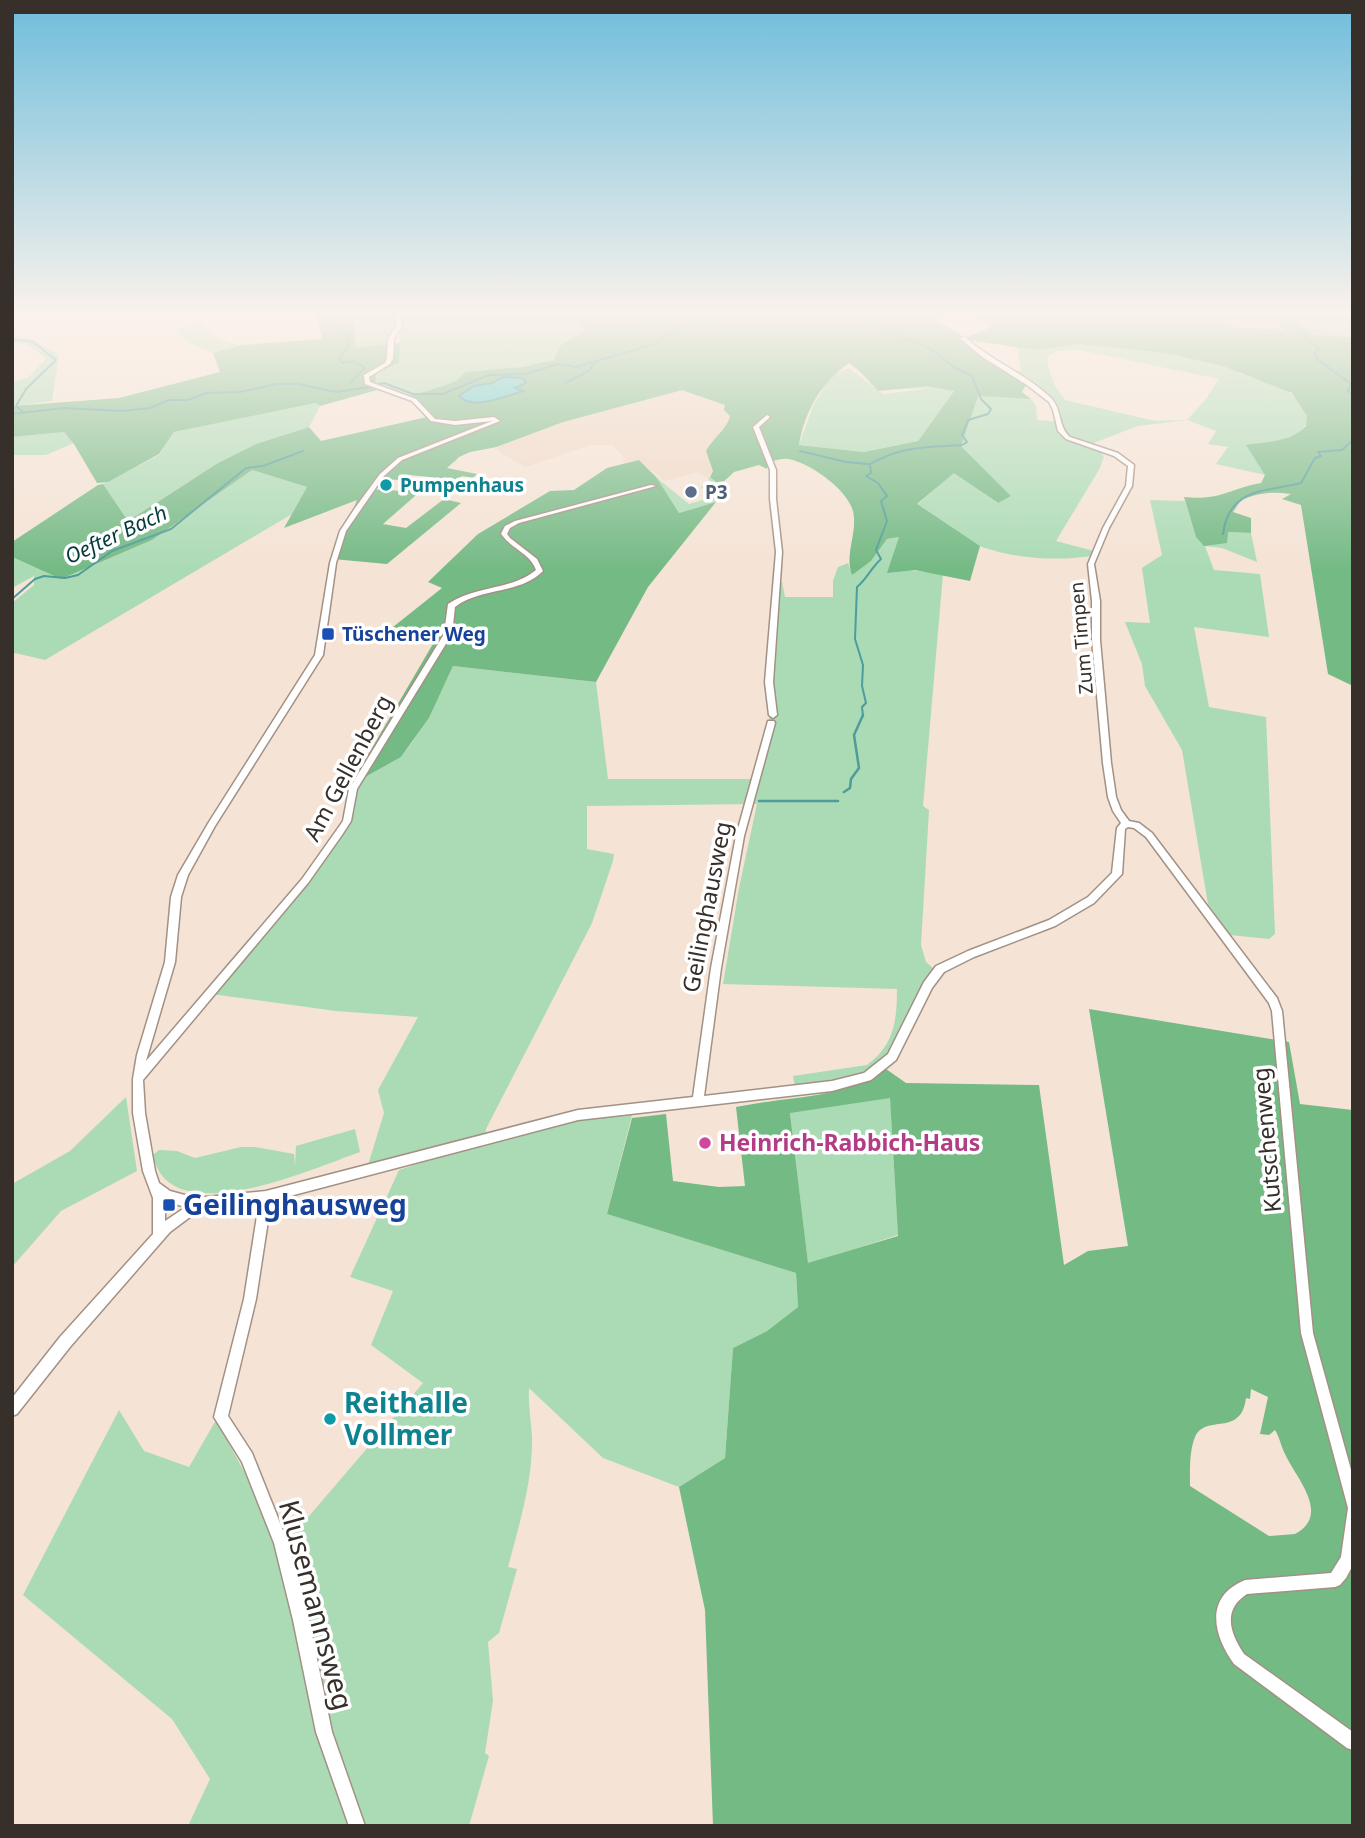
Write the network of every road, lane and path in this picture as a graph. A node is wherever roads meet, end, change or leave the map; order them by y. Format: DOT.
graph roads {
  1 [pos="408,398"];
  2 [pos="1047,398"];
  3 [pos="767,417"];
  4 [pos="653,486"];
  5 [pos="1126,824"];
  6 [pos="138,1079"];
  7 [pos="698,1102"];
  8 [pos="155,1187"];
  9 [pos="266,1196"];
  10 [pos="208,1203"];
  11 [pos="159,1237"];
  12 [pos="12,1409"];
  13 [pos="1353,1504"];
  14 [pos="1353,1512"];
  15 [pos="1353,1742"];
  16 [pos="357,1826"];
  1 -- 6 [label="street"];
  2 -- 5 [label="street, Zum Timpen"];
  3 -- 7 [label="street, Geilinghausweg"];
  4 -- 6 [label="street, Am Gellenberg"];
  5 -- 7 [label="street"];
  5 -- 13 [label="street, Kutschenweg"];
  6 -- 8 [label="street"];
  7 -- 9 [label="street"];
  8 -- 10 [label="street"];
  8 -- 11 [label="street"];
  9 -- 10 [label="street"];
  9 -- 16 [label="street, Klusemannsweg"];
  10 -- 11 [label="street"];
  11 -- 12 [label="street"];
  14 -- 15 [label="street"];
}
